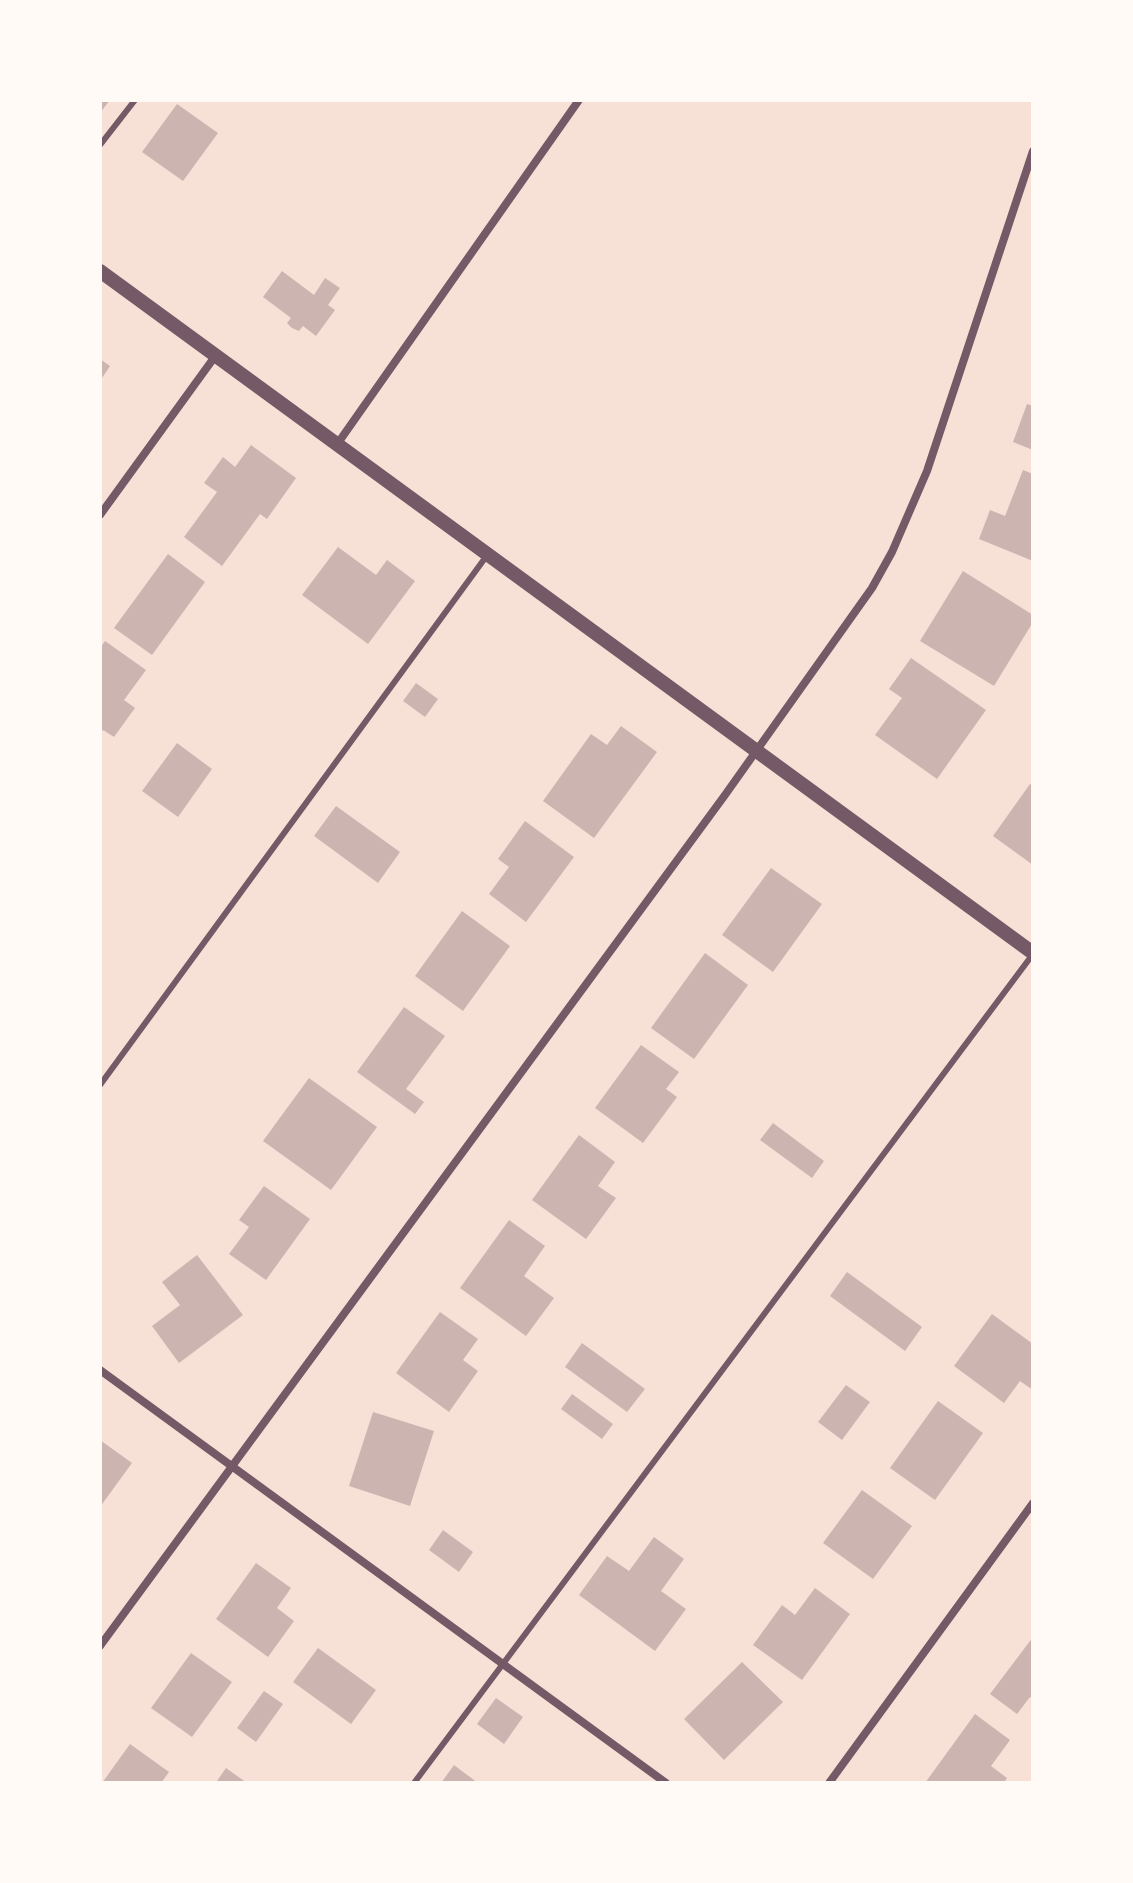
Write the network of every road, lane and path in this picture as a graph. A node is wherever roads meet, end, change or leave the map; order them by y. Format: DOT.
graph roads {
  1 [pos="135,100"];
  2 [pos="579,100"];
  3 [pos="100,145"];
  4 [pos="1033,151"];
  5 [pos="100,271"];
  6 [pos="216,355"];
  7 [pos="338,443"];
  8 [pos="100,515"];
  9 [pos="488,554"];
  10 [pos="757,751"];
  11 [pos="1033,953"];
  12 [pos="100,1085"];
  13 [pos="100,1370"];
  14 [pos="232,1466"];
  15 [pos="1033,1503"];
  16 [pos="100,1646"];
  17 [pos="502,1663"];
  18 [pos="414,1783"];
  19 [pos="666,1783"];
  20 [pos="829,1783"];
  1 -- 3 [label="lane"];
  2 -- 7 [label="street"];
  4 -- 10 [label="street"];
  5 -- 6 [label="street"];
  6 -- 7 [label="street"];
  6 -- 8 [label="street"];
  7 -- 9 [label="street"];
  9 -- 10 [label="street"];
  9 -- 12 [label="lane"];
  10 -- 11 [label="street"];
  10 -- 14 [label="street"];
  11 -- 17 [label="lane"];
  13 -- 14 [label="street"];
  14 -- 16 [label="street"];
  14 -- 17 [label="street"];
  15 -- 20 [label="street"];
  17 -- 18 [label="lane"];
  17 -- 19 [label="street"];
}
